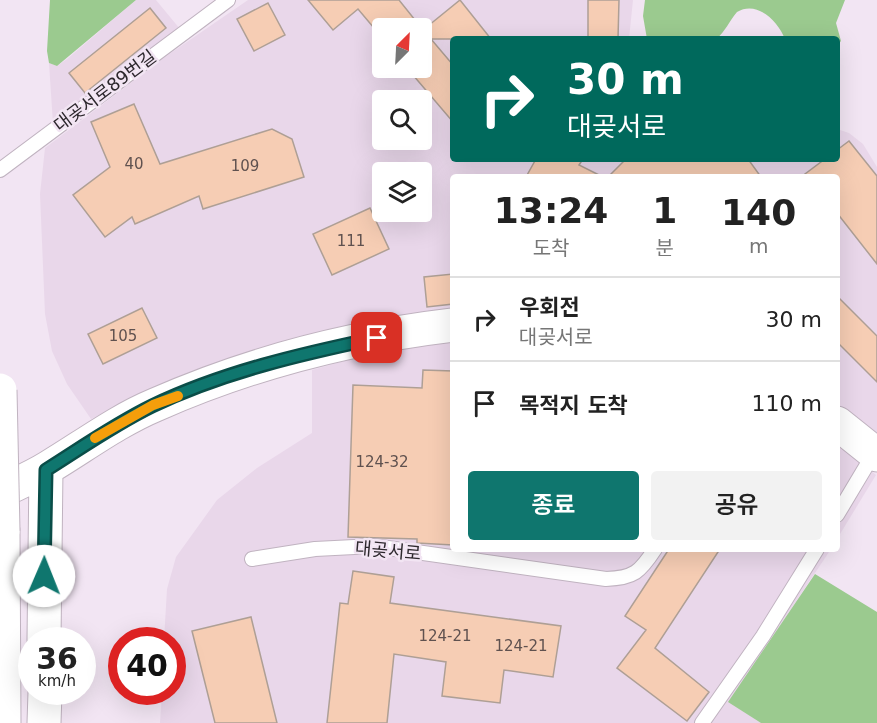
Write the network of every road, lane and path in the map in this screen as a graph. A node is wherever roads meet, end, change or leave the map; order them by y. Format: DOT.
graph roads {
  1 [pos="228,0"];
  2 [pos="212,6"];
  3 [pos="0,170"];
  4 [pos="450,326"];
  5 [pos="0,390"];
  6 [pos="840,425"];
  7 [pos="875,454"];
  8 [pos="46,470"];
  9 [pos="0,492"];
  10 [pos="840,510"];
  11 [pos="653,552"];
  12 [pos="815,552"];
  13 [pos="252,559"];
  14 [pos="44,627"];
  15 [pos="45,705"];
  16 [pos="4,723"];
  17 [pos="45,723"];
  18 [pos="702,723"];
  1 -- 2 [label="lane, 대곶서로89번길"];
  2 -- 3 [label="lane, 대곶서로89번길"];
  4 -- 8 [label="street"];
  5 -- 16 [label="street, bridge"];
  6 -- 7 [label="street"];
  7 -- 10 [label="lane"];
  8 -- 9 [label="street"];
  8 -- 14 [label="street"];
  11 -- 13 [label="lane, 대곶서로"];
  12 -- 18 [label="lane"];
  15 -- 17 [label="street"];
}
